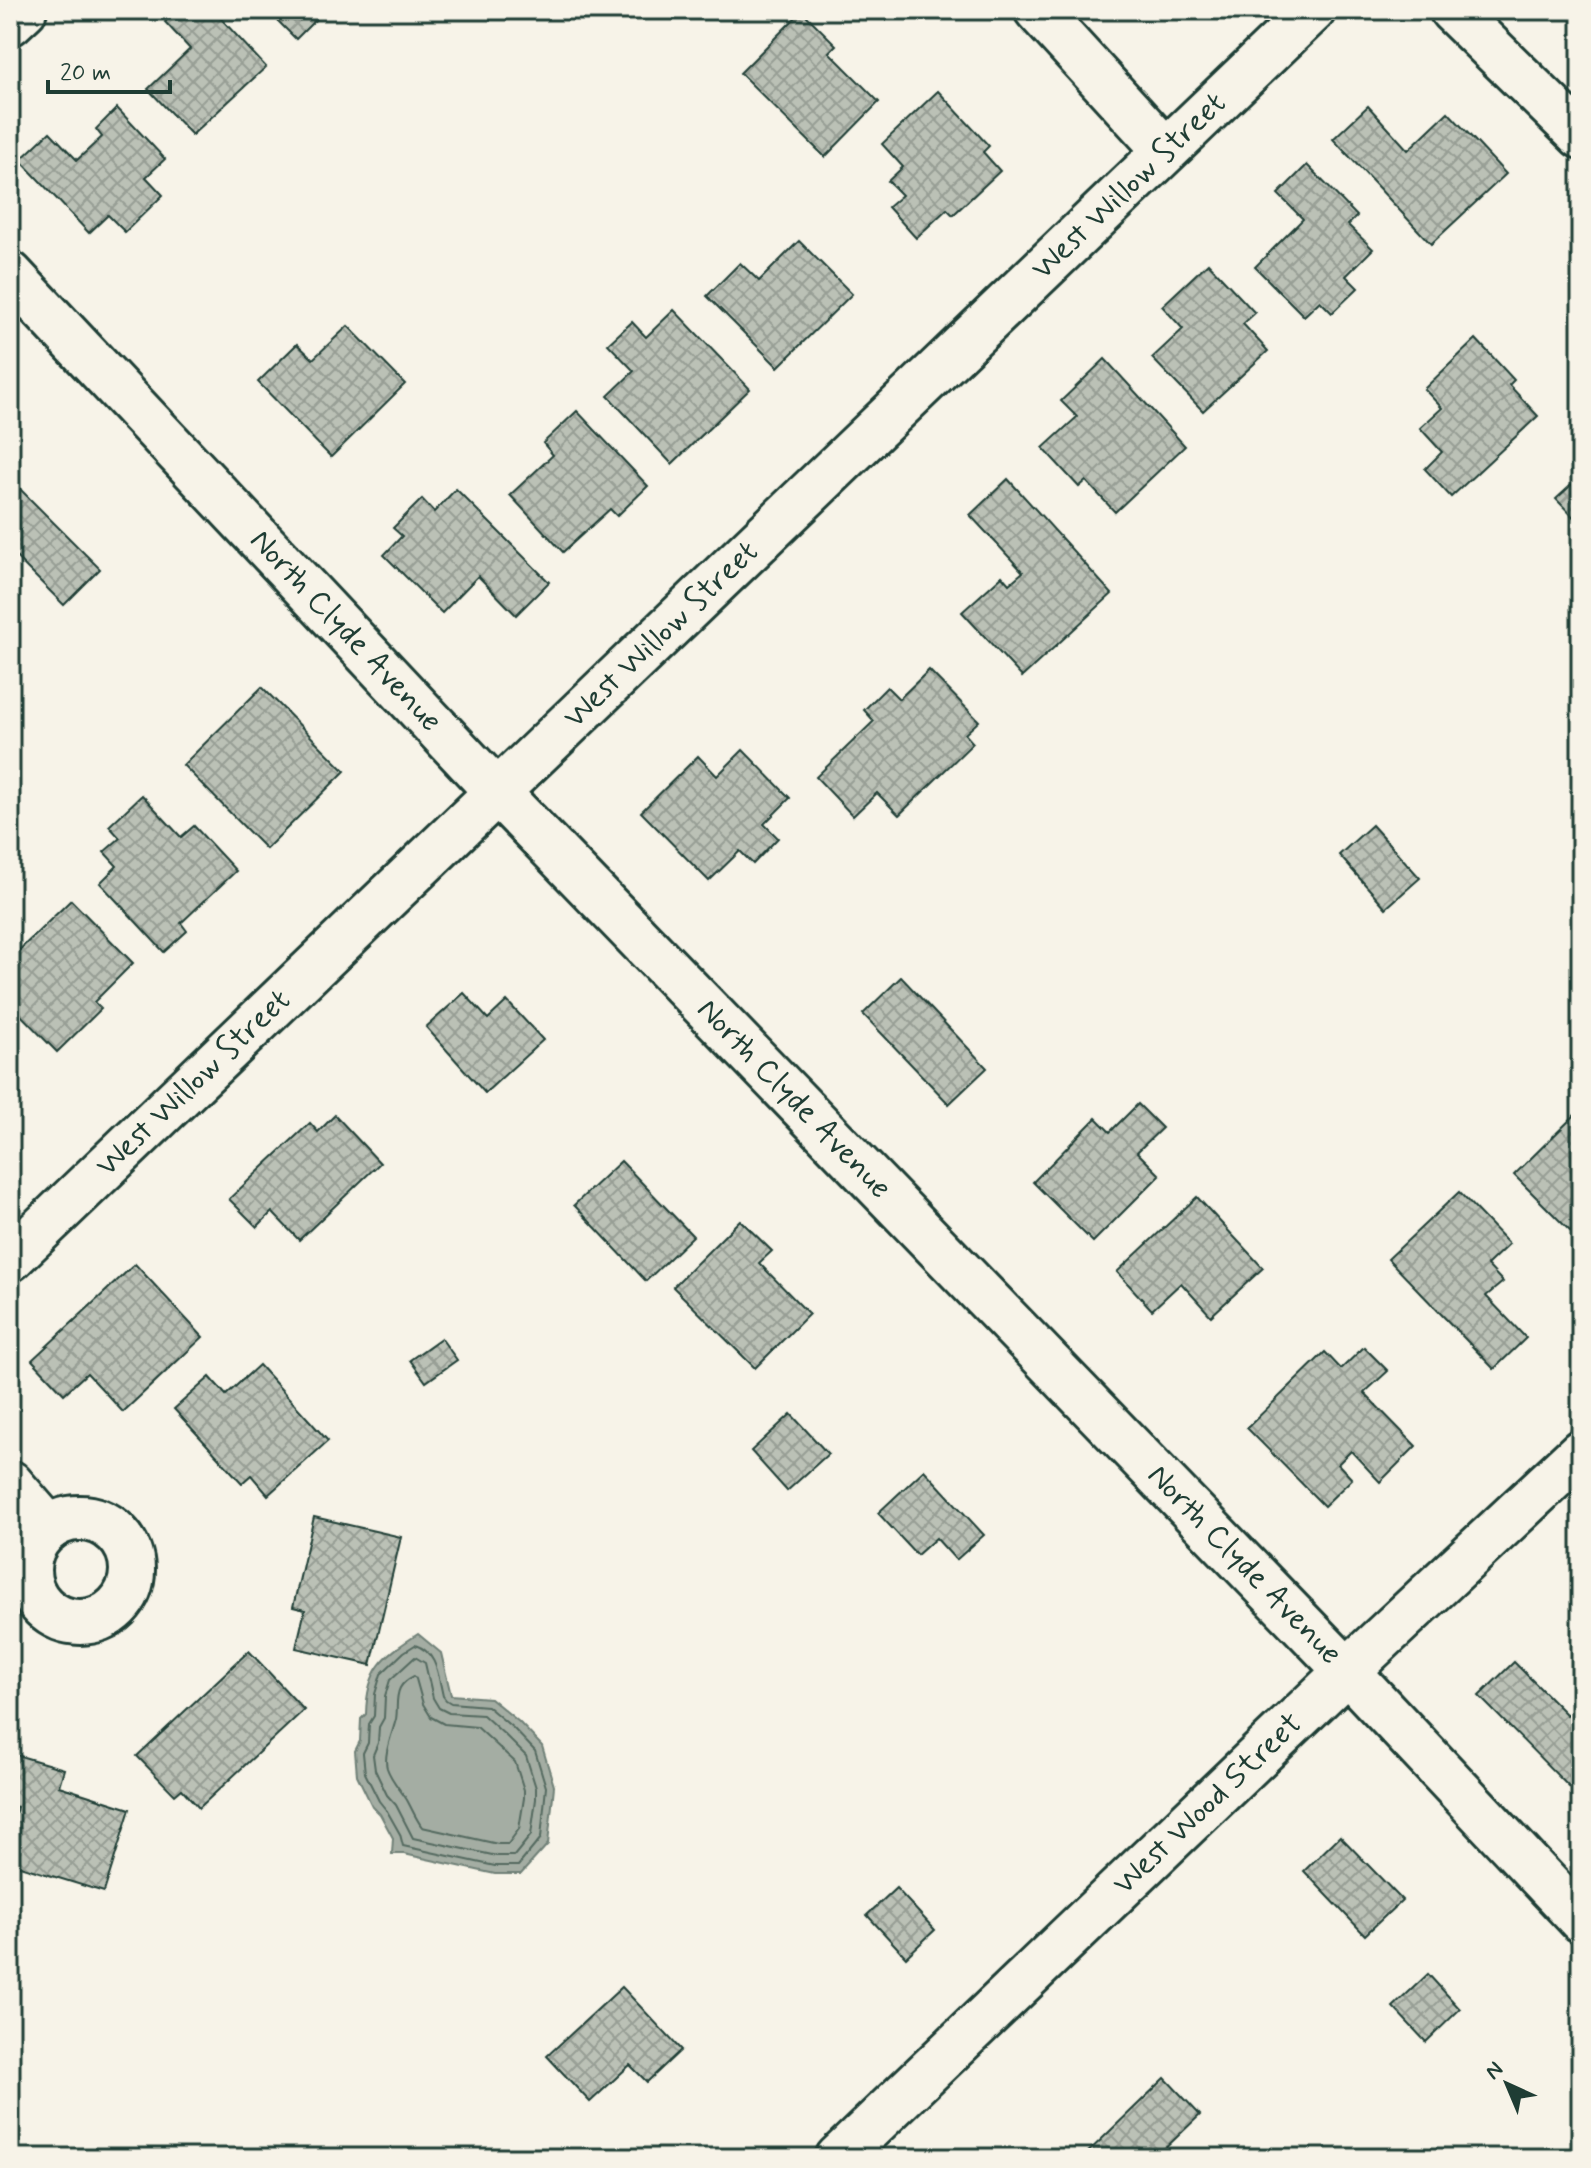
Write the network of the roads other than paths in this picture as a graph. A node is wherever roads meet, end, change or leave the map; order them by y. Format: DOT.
graph roads {
  1 [pos="24,10"];
  2 [pos="1037,10"];
  3 [pos="1313,10"];
  4 [pos="1452,10"];
  5 [pos="10,23"];
  6 [pos="1581,136"];
  7 [pos="1165,150"];
  8 [pos="10,274"];
  9 [pos="498,793"];
  10 [pos="10,1259"];
  11 [pos="1581,1452"];
  12 [pos="10,1483"];
  13 [pos="49,1528"];
  14 [pos="1347,1671"];
  15 [pos="1581,1920"];
  16 [pos="838,2158"];
  1 -- 5 [label="street"];
  2 -- 7 [label="street"];
  3 -- 7 [label="street, West Willow Street"];
  4 -- 6 [label="street"];
  7 -- 9 [label="street, West Willow Street"];
  8 -- 9 [label="street, North Clyde Avenue"];
  9 -- 10 [label="street, West Willow Street"];
  9 -- 14 [label="street, North Clyde Avenue"];
  11 -- 14 [label="street, West Wood Street"];
  12 -- 13 [label="street"];
  14 -- 15 [label="street, North Clyde Avenue"];
  14 -- 16 [label="street, West Wood Street"];
}
